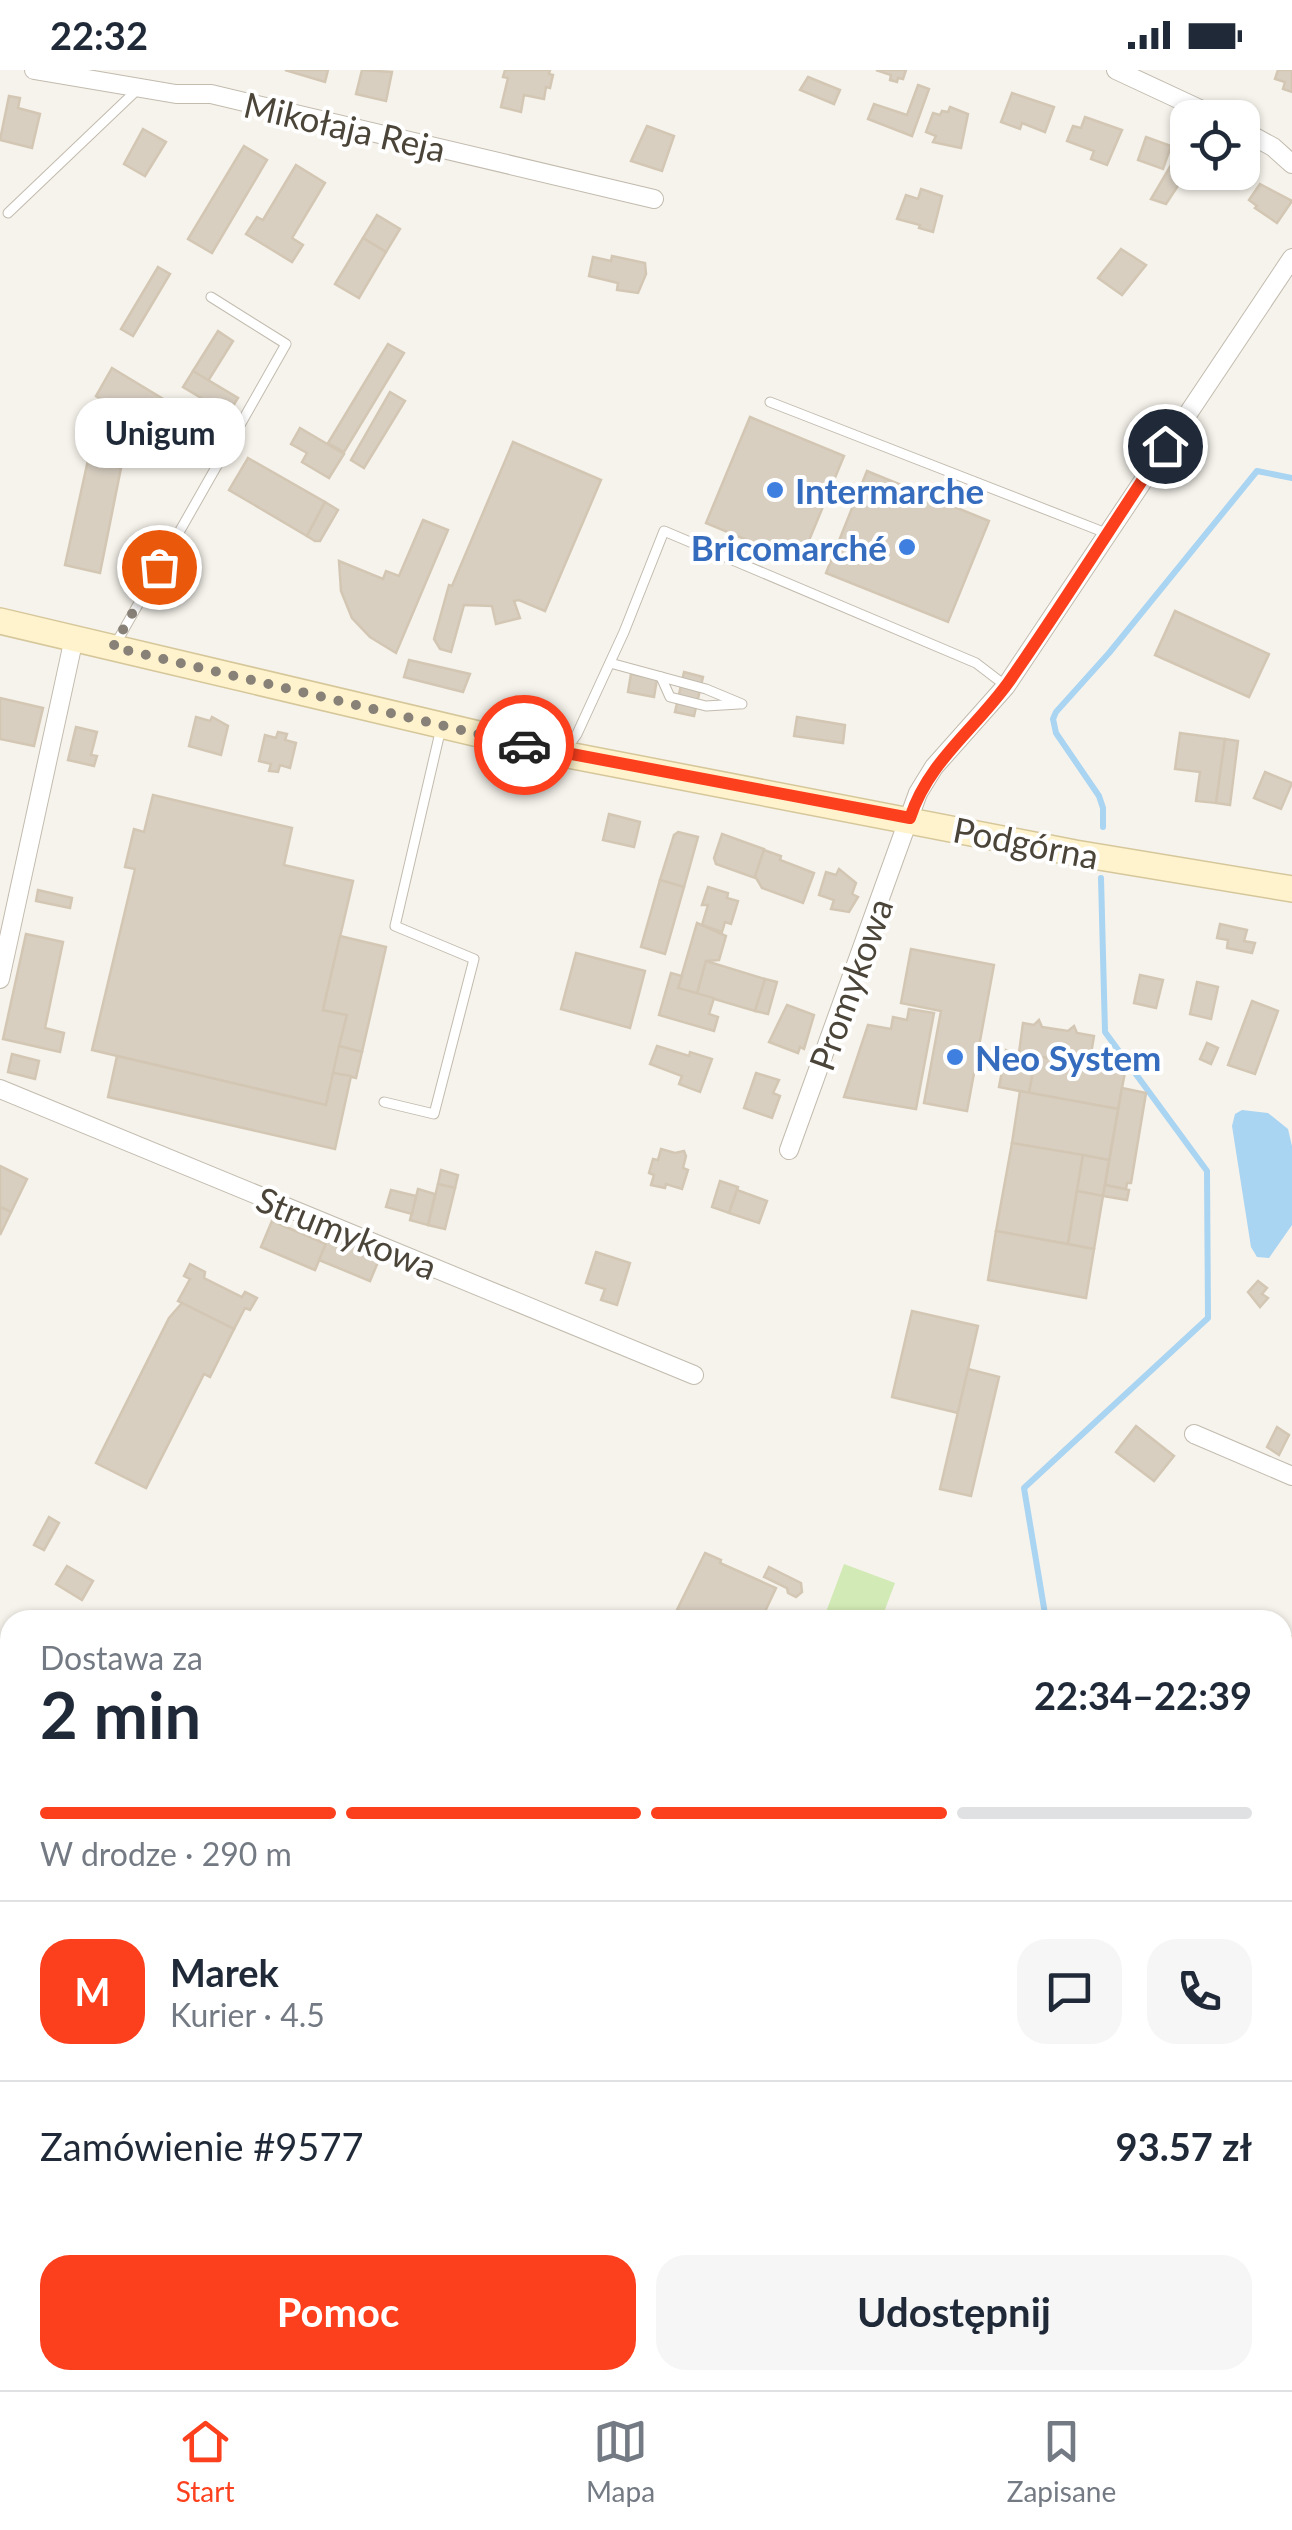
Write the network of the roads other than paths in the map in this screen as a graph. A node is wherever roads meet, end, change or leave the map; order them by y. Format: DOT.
graph roads {
  1 [pos="34,70"];
  2 [pos="152,70"];
  3 [pos="1116,70"];
  4 [pos="138,89"];
  5 [pos="1180,100"];
  6 [pos="1260,140"];
  7 [pos="1292,164"];
  8 [pos="654,198"];
  9 [pos="8,213"];
  10 [pos="1292,258"];
  11 [pos="211,296"];
  12 [pos="770,402"];
  13 [pos="1106,534"];
  14 [pos="0,621"];
  15 [pos="74,638"];
  16 [pos="113,647"];
  17 [pos="610,663"];
  18 [pos="660,677"];
  19 [pos="1006,686"];
  20 [pos="442,725"];
  21 [pos="563,754"];
  22 [pos="910,818"];
  23 [pos="1292,889"];
  24 [pos="0,979"];
  25 [pos="0,1089"];
  26 [pos="384,1102"];
  27 [pos="789,1150"];
  28 [pos="694,1375"];
  29 [pos="1194,1434"];
  30 [pos="1292,1476"];
  1 -- 4 [label="street, Mikołaja Reja"];
  2 -- 4 [label="street"];
  3 -- 5 [label="street"];
  4 -- 8 [label="street, Mikołaja Reja"];
  4 -- 9 [label="lane"];
  6 -- 7 [label="street"];
  10 -- 13 [label="street, Promykowa"];
  11 -- 16 [label="lane"];
  12 -- 13 [label="lane"];
  13 -- 19 [label="street, Promykowa"];
  14 -- 15 [label="main road, Podgórna"];
  15 -- 16 [label="main road, Podgórna"];
  15 -- 24 [label="street"];
  16 -- 20 [label="main road, Podgórna"];
  17 -- 18 [label="lane"];
  17 -- 19 [label="lane"];
  17 -- 21 [label="lane"];
  18 -- 18 [label="lane"];
  19 -- 22 [label="street, Promykowa"];
  20 -- 21 [label="main road, Podgórna"];
  20 -- 26 [label="lane"];
  21 -- 22 [label="main road, Podgórna"];
  22 -- 23 [label="main road, Podgórna"];
  22 -- 27 [label="street, Promykowa"];
  25 -- 28 [label="street, Strumykowa"];
  29 -- 30 [label="street"];
}
